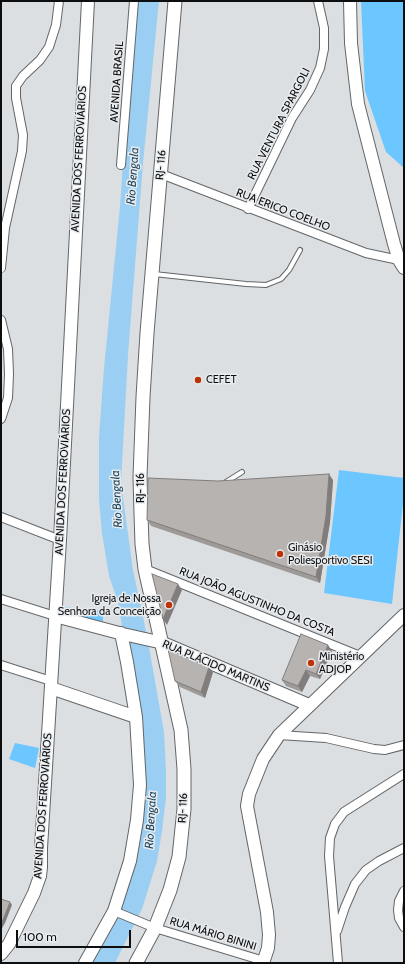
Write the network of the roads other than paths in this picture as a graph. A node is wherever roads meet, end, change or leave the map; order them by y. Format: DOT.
graph roads {
  1 [pos="59,1"];
  2 [pos="88,1"];
  3 [pos="134,1"];
  4 [pos="175,1"];
  5 [pos="318,1"];
  6 [pos="350,1"];
  7 [pos="121,165"];
  8 [pos="161,174"];
  9 [pos="248,209"];
  10 [pos="300,250"];
  11 [pos="402,264"];
  12 [pos="1,268"];
  13 [pos="152,273"];
  14 [pos="1,320"];
  15 [pos="4,396"];
  16 [pos="1,419"];
  17 [pos="242,472"];
  18 [pos="222,483"];
  19 [pos="1,517"];
  20 [pos="60,540"];
  21 [pos="145,569"];
  22 [pos="1,599"];
  23 [pos="404,615"];
  24 [pos="55,616"];
  25 [pos="122,634"];
  26 [pos="159,642"];
  27 [pos="360,656"];
  28 [pos="1,665"];
  29 [pos="51,684"];
  30 [pos="309,705"];
  31 [pos="136,717"];
  32 [pos="279,735"];
  33 [pos="404,745"];
  34 [pos="404,774"];
  35 [pos="404,848"];
  36 [pos="404,891"];
  37 [pos="115,912"];
  38 [pos="151,926"];
  39 [pos="404,927"];
  40 [pos="336,933"];
  41 [pos="1,954"];
  42 [pos="264,962"];
  43 [pos="85,963"];
  44 [pos="136,963"];
  45 [pos="338,963"];
  1 -- 12 [label="street"];
  2 -- 20 [label="main road, AVENIDA DOS FERROVIÁRIOS"];
  3 -- 7 [label="street, AVENIDA BRASIL"];
  4 -- 8 [label="main road, RJ- 116"];
  5 -- 9 [label="street, RUA VENTURA SPARGOLI"];
  6 -- 11 [label="main road"];
  8 -- 9 [label="street, RUA ERICO COELHO"];
  8 -- 13 [label="main road, RJ- 116"];
  9 -- 11 [label="street, RUA ERICO COELHO"];
  10 -- 13 [label="lane"];
  13 -- 21 [label="main road, RJ- 116"];
  14 -- 15 [label="street"];
  15 -- 16 [label="street"];
  17 -- 18 [label="lane"];
  19 -- 20 [label="street"];
  20 -- 24 [label="main road, AVENIDA DOS FERROVIÁRIOS"];
  21 -- 26 [label="main road, RJ- 116"];
  21 -- 27 [label="street, RUA JOÃO AGUSTINHO DA COSTA"];
  22 -- 24 [label="street"];
  23 -- 27 [label="main road"];
  24 -- 25 [label="main road, RUA PLÁCIDO MARTINS"];
  24 -- 29 [label="main road, AVENIDA DOS FERROVIÁRIOS"];
  25 -- 26 [label="main road, RUA PLÁCIDO MARTINS"];
  25 -- 31 [label="main road"];
  26 -- 30 [label="main road, RUA PLÁCIDO MARTINS"];
  26 -- 38 [label="main road, RJ- 116"];
  27 -- 30 [label="main road"];
  28 -- 29 [label="street"];
  29 -- 31 [label="main road"];
  29 -- 41 [label="main road, AVENIDA DOS FERROVIÁRIOS"];
  30 -- 32 [label="main road"];
  31 -- 37 [label="main road"];
  32 -- 33 [label="street"];
  32 -- 42 [label="main road"];
  34 -- 40 [label="street"];
  35 -- 40 [label="street"];
  36 -- 39 [label="street"];
  37 -- 38 [label="street, RUA MÁRIO BININI"];
  37 -- 43 [label="main road"];
  38 -- 42 [label="street, RUA MÁRIO BININI"];
  38 -- 44 [label="main road, RJ- 116"];
  40 -- 45 [label="street"];
}
